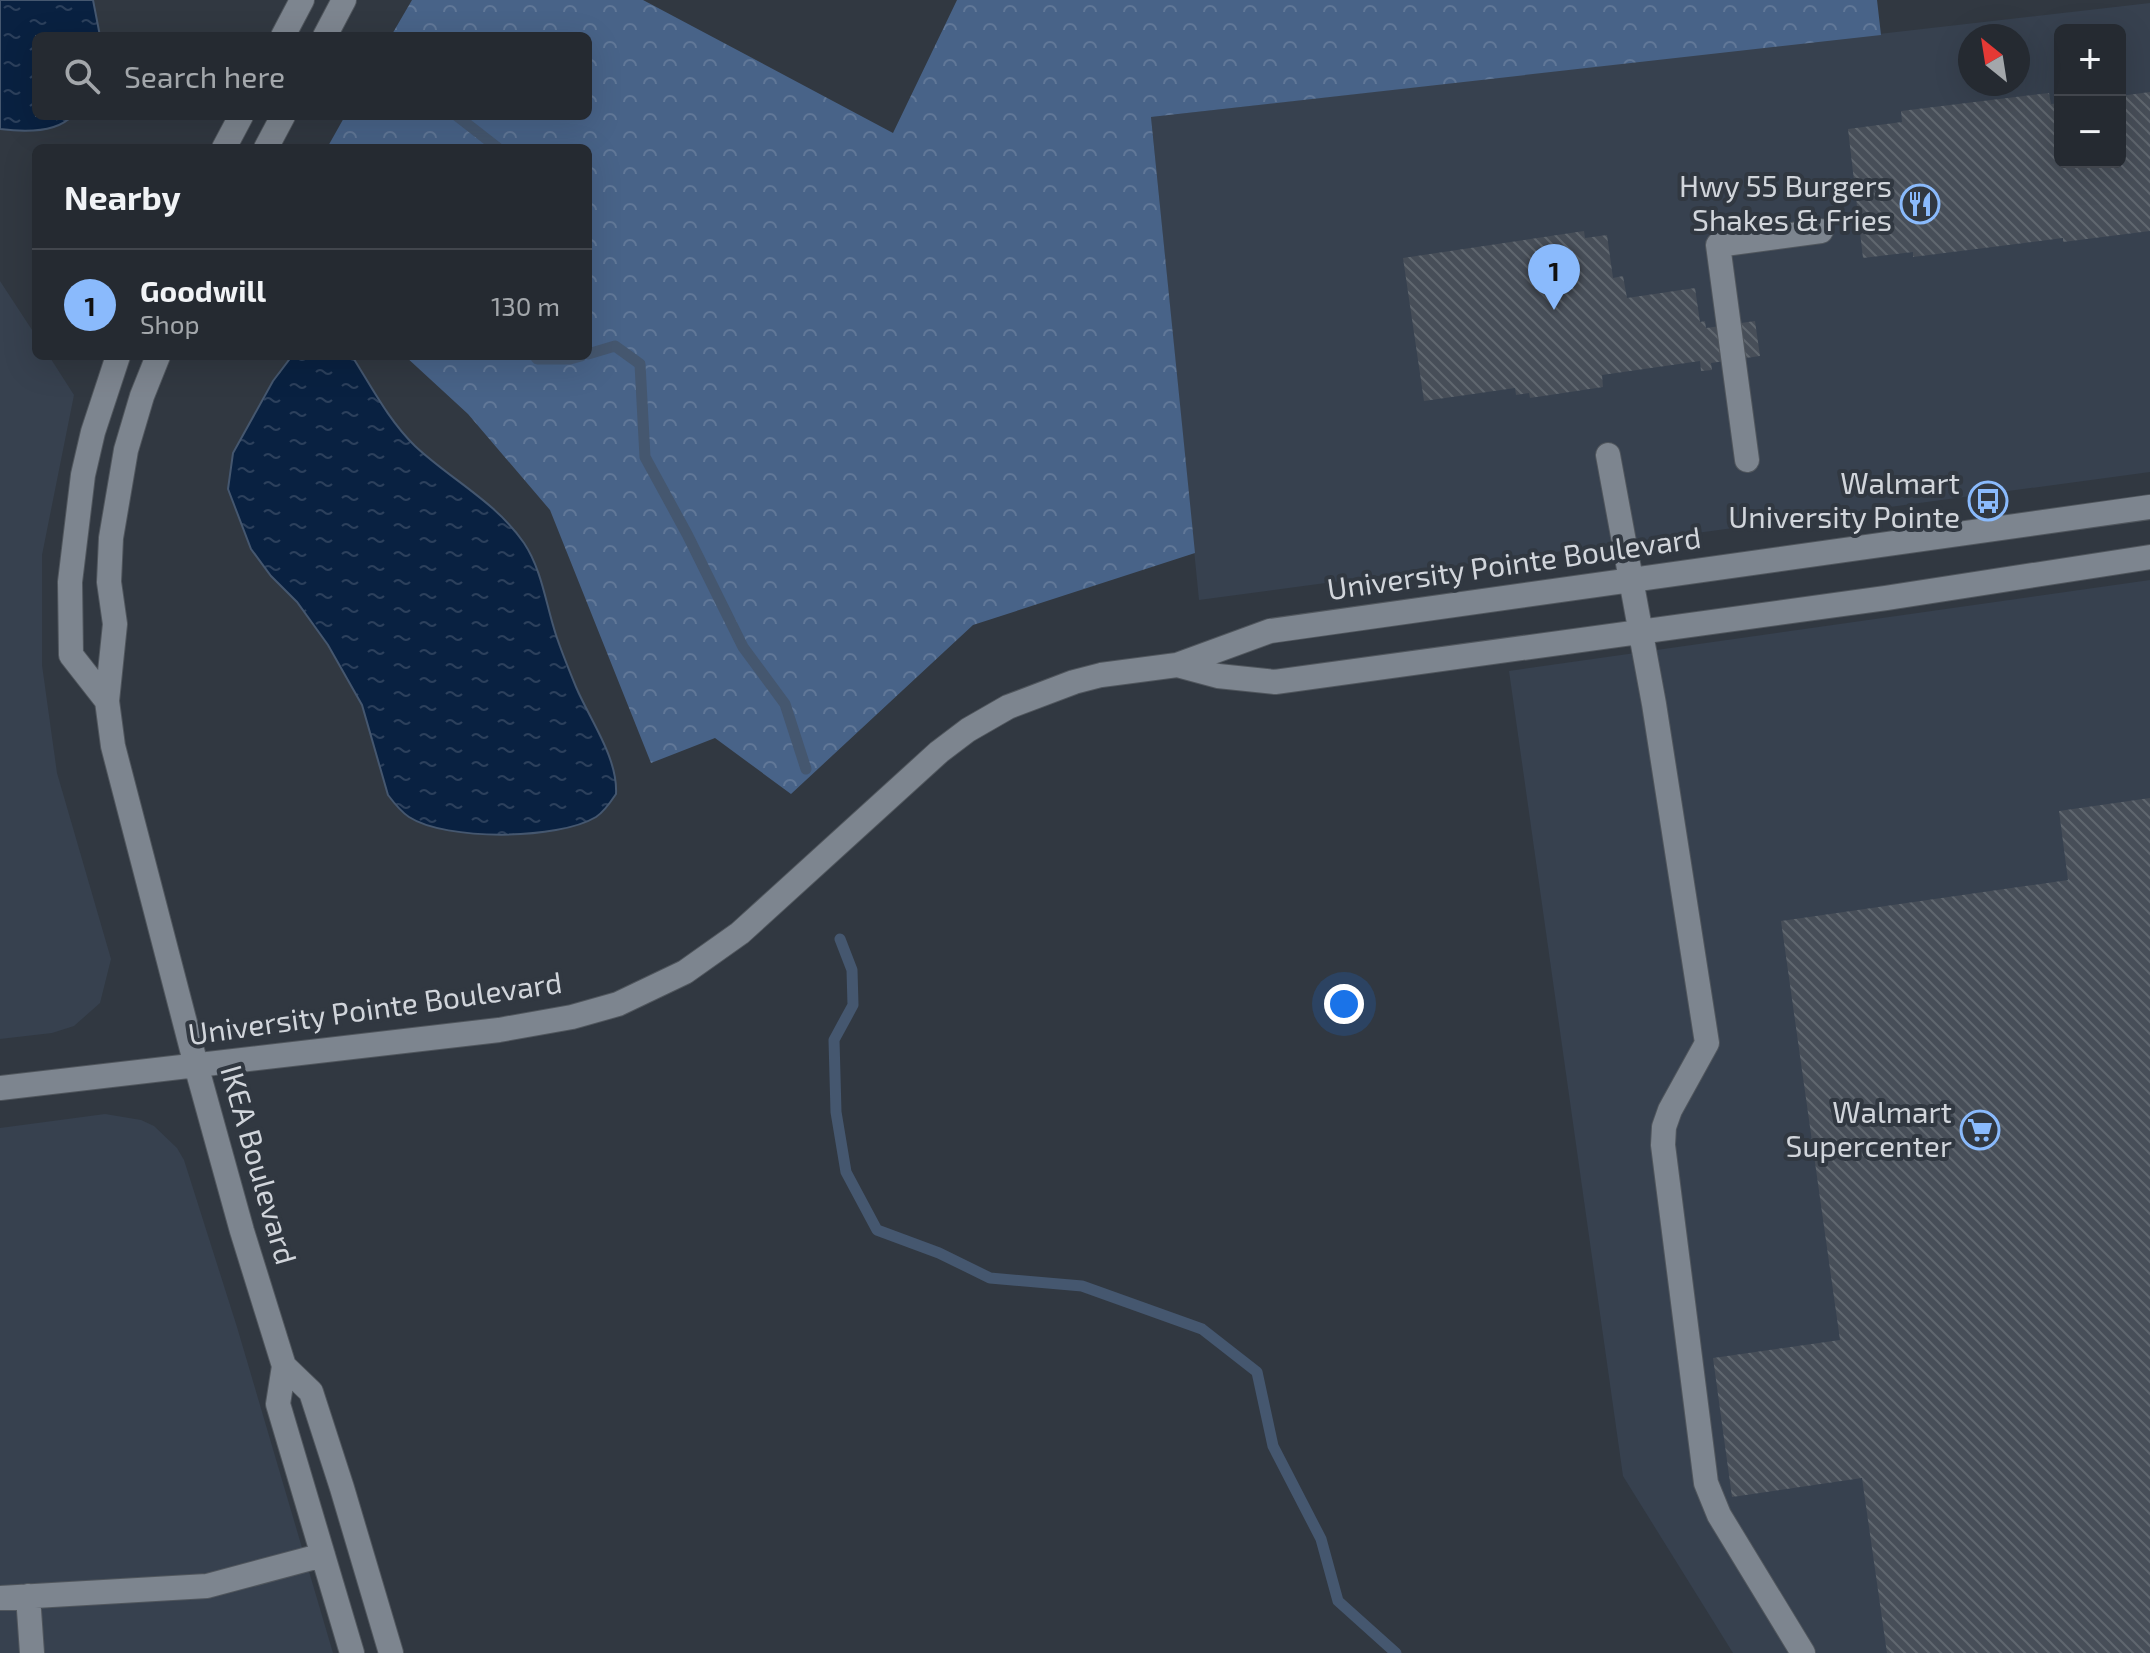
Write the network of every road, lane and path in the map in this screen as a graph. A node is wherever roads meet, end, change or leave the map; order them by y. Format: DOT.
graph roads {
  1 [pos="302,0"];
  2 [pos="344,0"];
  3 [pos="285,32"];
  4 [pos="327,32"];
  5 [pos="239,120"];
  6 [pos="281,120"];
  7 [pos="226,144"];
  8 [pos="268,144"];
  9 [pos="1821,231"];
  10 [pos="116,360"];
  11 [pos="156,360"];
  12 [pos="1608,455"];
  13 [pos="1747,460"];
  14 [pos="2150,507"];
  15 [pos="2150,557"];
  16 [pos="1630,579"];
  17 [pos="1640,632"];
  18 [pos="1177,665"];
  19 [pos="107,701"];
  20 [pos="196,1065"];
  21 [pos="0,1088"];
  22 [pos="284,1366"];
  23 [pos="323,1555"];
  24 [pos="28,1596"];
  25 [pos="0,1598"];
  26 [pos="32,1653"];
  27 [pos="352,1653"];
  28 [pos="391,1653"];
  29 [pos="1803,1653"];
  1 -- 3 [label="street"];
  2 -- 4 [label="street"];
  5 -- 7 [label="street"];
  6 -- 8 [label="street"];
  9 -- 13 [label="street"];
  10 -- 19 [label="street"];
  11 -- 19 [label="street, IKEA Boulevard"];
  12 -- 16 [label="street"];
  14 -- 16 [label="street, University Pointe Boulevard"];
  15 -- 17 [label="street, University Pointe Boulevard"];
  16 -- 17 [label="street"];
  16 -- 18 [label="street, University Pointe Boulevard"];
  17 -- 18 [label="street, University Pointe Boulevard"];
  17 -- 29 [label="street"];
  18 -- 20 [label="street, University Pointe Boulevard"];
  19 -- 20 [label="street, IKEA Boulevard"];
  20 -- 21 [label="street, University Pointe Boulevard"];
  20 -- 22 [label="street, IKEA Boulevard"];
  22 -- 23 [label="street, IKEA Boulevard"];
  22 -- 28 [label="street, IKEA Boulevard"];
  23 -- 24 [label="street"];
  23 -- 27 [label="street, IKEA Boulevard"];
  24 -- 25 [label="street"];
  24 -- 26 [label="street"];
}
